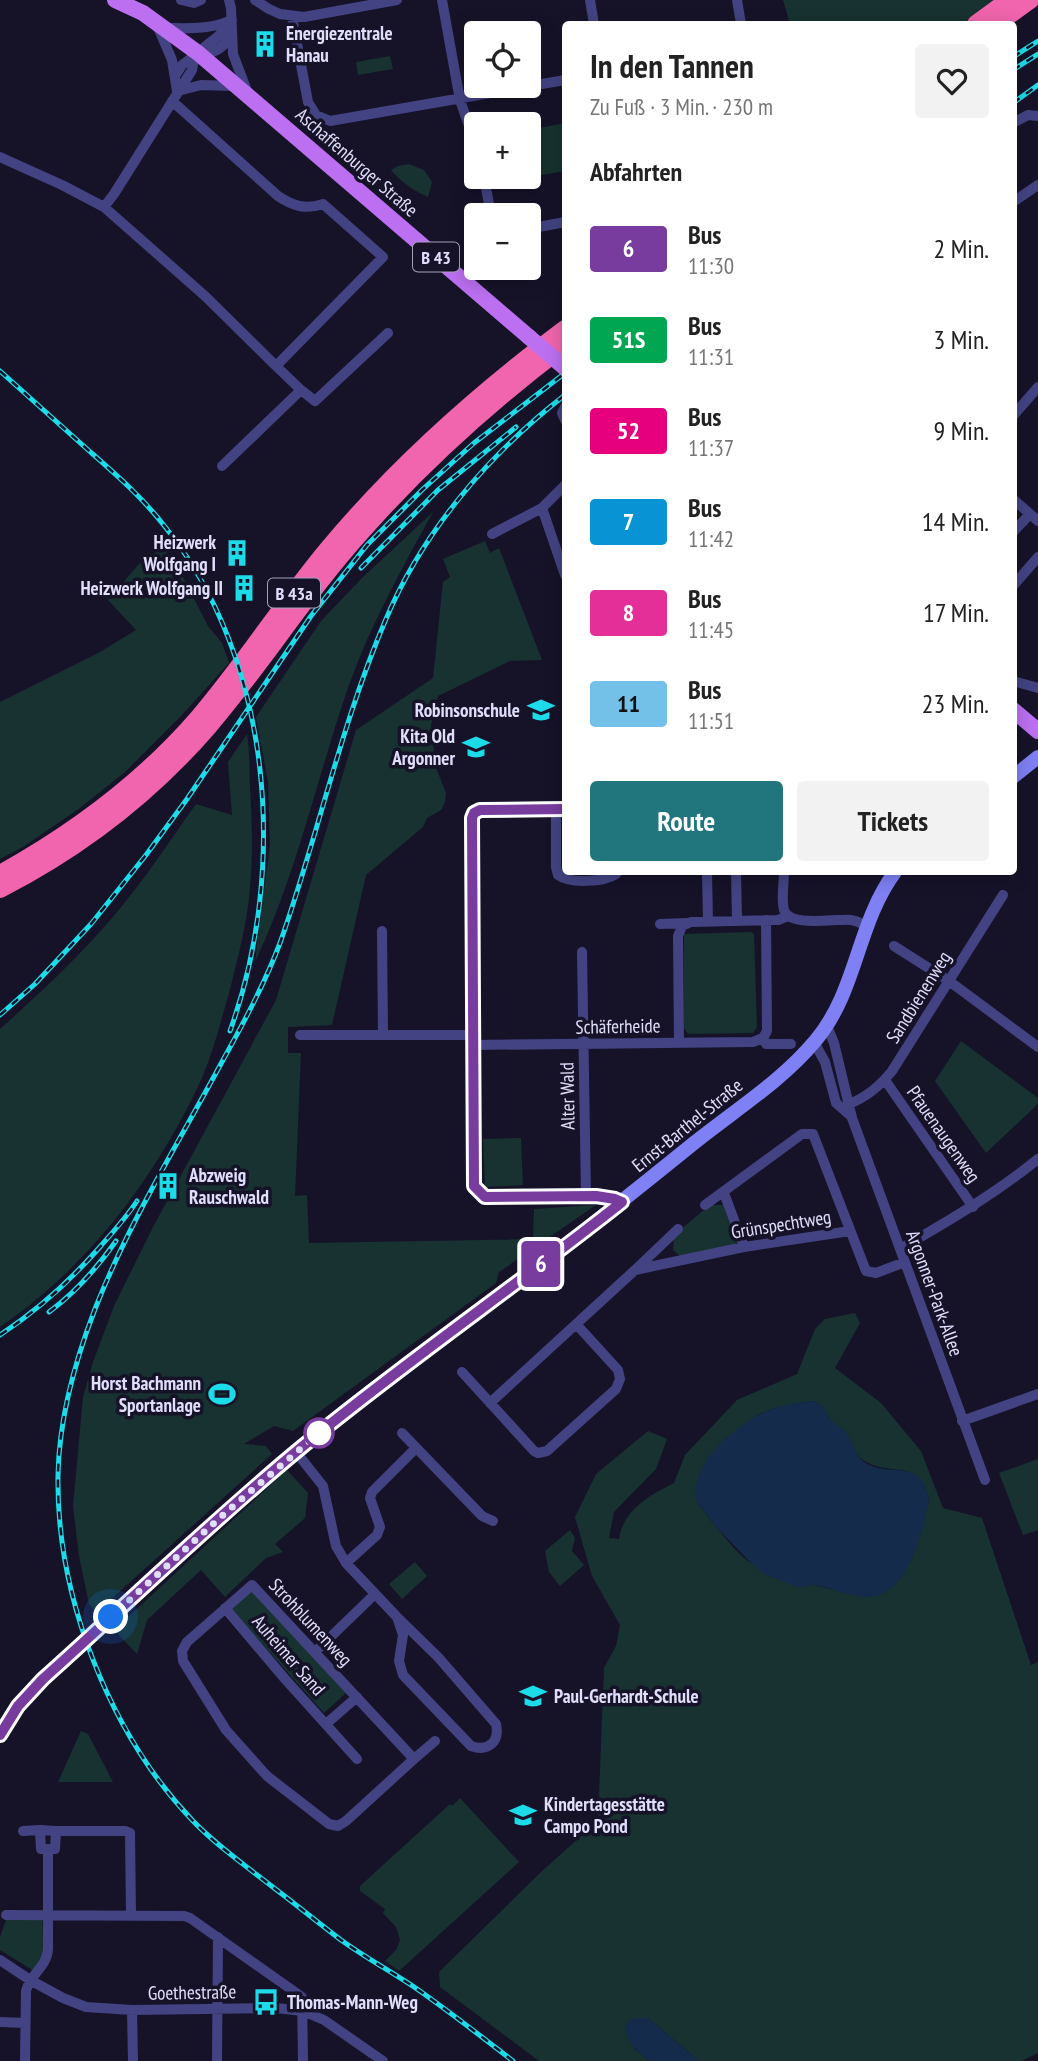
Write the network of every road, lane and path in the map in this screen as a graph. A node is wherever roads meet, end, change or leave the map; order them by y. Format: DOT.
graph roads {
  1 [pos="114,0"];
  2 [pos="181,0"];
  3 [pos="201,0"];
  4 [pos="229,0"];
  5 [pos="255,0"];
  6 [pos="397,0"];
  7 [pos="442,0"];
  8 [pos="590,0"];
  9 [pos="737,0"];
  10 [pos="1009,0"];
  11 [pos="1030,0"];
  12 [pos="292,17"];
  13 [pos="232,20"];
  14 [pos="594,21"];
  15 [pos="740,21"];
  16 [pos="980,21"];
  17 [pos="1001,21"];
  18 [pos="160,24"];
  19 [pos="232,33"];
  20 [pos="195,58"];
  21 [pos="175,76"];
  22 [pos="562,81"];
  23 [pos="236,86"];
  24 [pos="174,96"];
  25 [pos="250,98"];
  26 [pos="460,100"];
  27 [pos="464,112"];
  28 [pos="1038,116"];
  29 [pos="1017,121"];
  30 [pos="0,157"];
  31 [pos="1038,185"];
  32 [pos="1017,199"];
  33 [pos="104,207"];
  34 [pos="562,223"];
  35 [pos="541,227"];
  36 [pos="562,331"];
  37 [pos="388,333"];
  38 [pos="562,347"];
  39 [pos="562,365"];
  40 [pos="276,366"];
  41 [pos="1038,387"];
  42 [pos="301,390"];
  43 [pos="1017,411"];
  44 [pos="222,466"];
  45 [pos="562,488"];
  46 [pos="1017,502"];
  47 [pos="542,508"];
  48 [pos="1034,517"];
  49 [pos="1017,529"];
  50 [pos="492,534"];
  51 [pos="1038,557"];
  52 [pos="562,566"];
  53 [pos="1017,581"];
  54 [pos="1017,682"];
  55 [pos="1038,688"];
  56 [pos="1017,713"];
  57 [pos="1036,725"];
  58 [pos="1038,757"];
  59 [pos="1017,774"];
  60 [pos="560,809"];
  61 [pos="0,874"];
  62 [pos="614,875"];
  63 [pos="707,875"];
  64 [pos="737,875"];
  65 [pos="784,875"];
  66 [pos="893,875"];
  67 [pos="0,890"];
  68 [pos="1003,895"];
  69 [pos="788,916"];
  70 [pos="737,920"];
  71 [pos="766,920"];
  72 [pos="708,921"];
  73 [pos="691,922"];
  74 [pos="660,924"];
  75 [pos="866,926"];
  76 [pos="382,931"];
  77 [pos="894,946"];
  78 [pos="582,952"];
  79 [pos="948,981"];
  80 [pos="827,1026"];
  81 [pos="300,1034"];
  82 [pos="383,1035"];
  83 [pos="763,1038"];
  84 [pos="473,1040"];
  85 [pos="814,1042"];
  86 [pos="679,1043"];
  87 [pos="584,1044"];
  88 [pos="791,1044"];
  89 [pos="1038,1047"];
  90 [pos="885,1080"];
  91 [pos="849,1104"];
  92 [pos="852,1118"];
  93 [pos="1038,1159"];
  94 [pos="724,1193"];
  95 [pos="586,1197"];
  96 [pos="622,1202"];
  97 [pos="705,1205"];
  98 [pos="973,1207"];
  99 [pos="678,1229"];
  100 [pos="849,1231"];
  101 [pos="744,1247"];
  102 [pos="900,1249"];
  103 [pos="905,1262"];
  104 [pos="635,1270"];
  105 [pos="577,1325"];
  106 [pos="462,1372"];
  107 [pos="1038,1394"];
  108 [pos="490,1403"];
  109 [pos="962,1421"];
  110 [pos="402,1433"];
  111 [pos="416,1448"];
  112 [pos="296,1452"];
  113 [pos="985,1480"];
  114 [pos="493,1521"];
  115 [pos="346,1563"];
  116 [pos="375,1594"];
  117 [pos="225,1608"];
  118 [pos="397,1617"];
  119 [pos="426,1644"];
  120 [pos="401,1648"];
  121 [pos="315,1652"];
  122 [pos="357,1697"];
  123 [pos="326,1724"];
  124 [pos="0,1735"];
  125 [pos="435,1741"];
  126 [pos="357,1759"];
  127 [pos="414,1759"];
  128 [pos="23,1830"];
  129 [pos="40,1830"];
  130 [pos="56,1831"];
  131 [pos="48,1849"];
  132 [pos="6,1915"];
  133 [pos="48,1916"];
  134 [pos="131,1916"];
  135 [pos="218,1937"];
  136 [pos="0,1960"];
  137 [pos="30,1980"];
  138 [pos="217,2009"];
  139 [pos="132,2010"];
  140 [pos="303,2011"];
  141 [pos="0,2022"];
  142 [pos="25,2023"];
  143 [pos="25,2061"];
  144 [pos="132,2061"];
  145 [pos="217,2061"];
  146 [pos="303,2061"];
  147 [pos="383,2061"];
  1 -- 18 [label="main road, Aschaffenburger Straße / B 43"];
  2 -- 3 [label="street"];
  4 -- 13 [label="street"];
  5 -- 12 [label="street"];
  6 -- 12 [label="street"];
  7 -- 26 [label="street"];
  8 -- 14 [label="street"];
  9 -- 15 [label="street"];
  10 -- 16 [label="highway"];
  11 -- 17 [label="highway"];
  12 -- 26 [label="street"];
  13 -- 18 [label="street"];
  13 -- 19 [label="street"];
  13 -- 20 [label="street"];
  18 -- 20 [label="main road, Aschaffenburger Straße / B 43"];
  18 -- 21 [label="street"];
  19 -- 20 [label="street"];
  19 -- 25 [label="street"];
  20 -- 21 [label="street"];
  20 -- 23 [label="main road, Aschaffenburger Straße / B 43"];
  20 -- 24 [label="street"];
  21 -- 24 [label="street"];
  22 -- 26 [label="street"];
  23 -- 24 [label="street"];
  23 -- 25 [label="main road, Aschaffenburger Straße / B 43"];
  24 -- 33 [label="street"];
  24 -- 40 [label="street"];
  25 -- 39 [label="main road, Aschaffenburger Straße / B 43, bridge"];
  26 -- 27 [label="street"];
  28 -- 29 [label="street"];
  30 -- 33 [label="street"];
  31 -- 32 [label="street"];
  33 -- 40 [label="street"];
  34 -- 35 [label="street"];
  36 -- 61 [label="highway, B 43a"];
  37 -- 42 [label="street"];
  38 -- 67 [label="highway, B 43a"];
  40 -- 42 [label="street"];
  41 -- 43 [label="street"];
  42 -- 44 [label="street"];
  45 -- 47 [label="street"];
  46 -- 48 [label="street"];
  47 -- 50 [label="street"];
  47 -- 52 [label="street"];
  48 -- 49 [label="street"];
  51 -- 53 [label="street"];
  54 -- 55 [label="street"];
  56 -- 57 [label="main road"];
  58 -- 59 [label="street"];
  60 -- 62 [label="street"];
  60 -- 84 [label="street"];
  63 -- 72 [label="street"];
  64 -- 70 [label="street"];
  65 -- 69 [label="street"];
  66 -- 75 [label="street, Ernst-Barthel-Straße"];
  68 -- 79 [label="street, Sandbienenweg"];
  69 -- 71 [label="street"];
  69 -- 75 [label="street"];
  70 -- 71 [label="street"];
  70 -- 72 [label="street"];
  71 -- 83 [label="street"];
  72 -- 73 [label="street"];
  73 -- 74 [label="street"];
  73 -- 86 [label="street"];
  75 -- 80 [label="street, Ernst-Barthel-Straße"];
  76 -- 82 [label="street"];
  77 -- 79 [label="street"];
  78 -- 87 [label="street, Alter Wald"];
  79 -- 89 [label="street"];
  79 -- 90 [label="street, Sandbienenweg"];
  80 -- 85 [label="street, Ernst-Barthel-Straße"];
  80 -- 91 [label="street, Argonner-Park-Allee"];
  81 -- 82 [label="street, Schäferheide"];
  82 -- 84 [label="street, Schäferheide"];
  83 -- 86 [label="street, Schäferheide"];
  83 -- 88 [label="street, Schäferheide"];
  84 -- 87 [label="street, Schäferheide"];
  84 -- 95 [label="street"];
  85 -- 92 [label="street, Argonner-Park-Allee"];
  85 -- 96 [label="street, Ernst-Barthel-Straße"];
  86 -- 87 [label="street, Schäferheide"];
  87 -- 95 [label="street, Alter Wald"];
  90 -- 91 [label="street, Sandbienenweg"];
  90 -- 98 [label="street, Pfauenaugenweg"];
  91 -- 92 [label="street, Argonner-Park-Allee"];
  92 -- 102 [label="street, Argonner-Park-Allee"];
  93 -- 98 [label="street"];
  94 -- 97 [label="street"];
  94 -- 100 [label="street"];
  94 -- 101 [label="street"];
  95 -- 96 [label="street"];
  96 -- 112 [label="street, Ernst-Barthel-Straße"];
  98 -- 102 [label="street"];
  99 -- 104 [label="street"];
  100 -- 101 [label="street, Grünspechtweg"];
  100 -- 103 [label="street, Grünspechtweg"];
  101 -- 104 [label="street, Grünspechtweg"];
  102 -- 103 [label="street, Argonner-Park-Allee"];
  103 -- 109 [label="street, Argonner-Park-Allee"];
  104 -- 105 [label="street"];
  105 -- 108 [label="street"];
  105 -- 108 [label="street"];
  106 -- 108 [label="street"];
  107 -- 109 [label="street"];
  109 -- 113 [label="street, Argonner-Park-Allee"];
  110 -- 111 [label="street"];
  111 -- 114 [label="street"];
  111 -- 115 [label="street"];
  112 -- 115 [label="street"];
  112 -- 124 [label="street, Ernst-Barthel-Straße, bridge"];
  115 -- 116 [label="street"];
  116 -- 118 [label="street"];
  116 -- 121 [label="street"];
  117 -- 121 [label="street, Strohblumenweg"];
  117 -- 123 [label="street, Auheimer Sand"];
  117 -- 127 [label="street, Strohblumenweg"];
  118 -- 119 [label="street"];
  118 -- 120 [label="street"];
  119 -- 120 [label="street"];
  119 -- 120 [label="street"];
  121 -- 122 [label="street, Strohblumenweg"];
  122 -- 123 [label="street, Auheimer Sand"];
  122 -- 127 [label="street, Strohblumenweg"];
  123 -- 126 [label="street, Auheimer Sand"];
  125 -- 127 [label="street, Strohblumenweg"];
  128 -- 129 [label="street"];
  129 -- 130 [label="street"];
  129 -- 131 [label="street"];
  130 -- 131 [label="street"];
  130 -- 134 [label="street"];
  131 -- 133 [label="street"];
  132 -- 133 [label="street"];
  133 -- 134 [label="street"];
  133 -- 137 [label="street"];
  134 -- 135 [label="street"];
  135 -- 138 [label="street"];
  135 -- 140 [label="street"];
  136 -- 137 [label="street, Goethestraße"];
  137 -- 139 [label="street, Goethestraße"];
  137 -- 142 [label="street"];
  138 -- 139 [label="street, Goethestraße"];
  138 -- 140 [label="street, Goethestraße"];
  138 -- 145 [label="street"];
  139 -- 144 [label="street"];
  140 -- 146 [label="street"];
  140 -- 147 [label="street, Goethestraße"];
  141 -- 142 [label="street"];
  142 -- 143 [label="street"];
}
